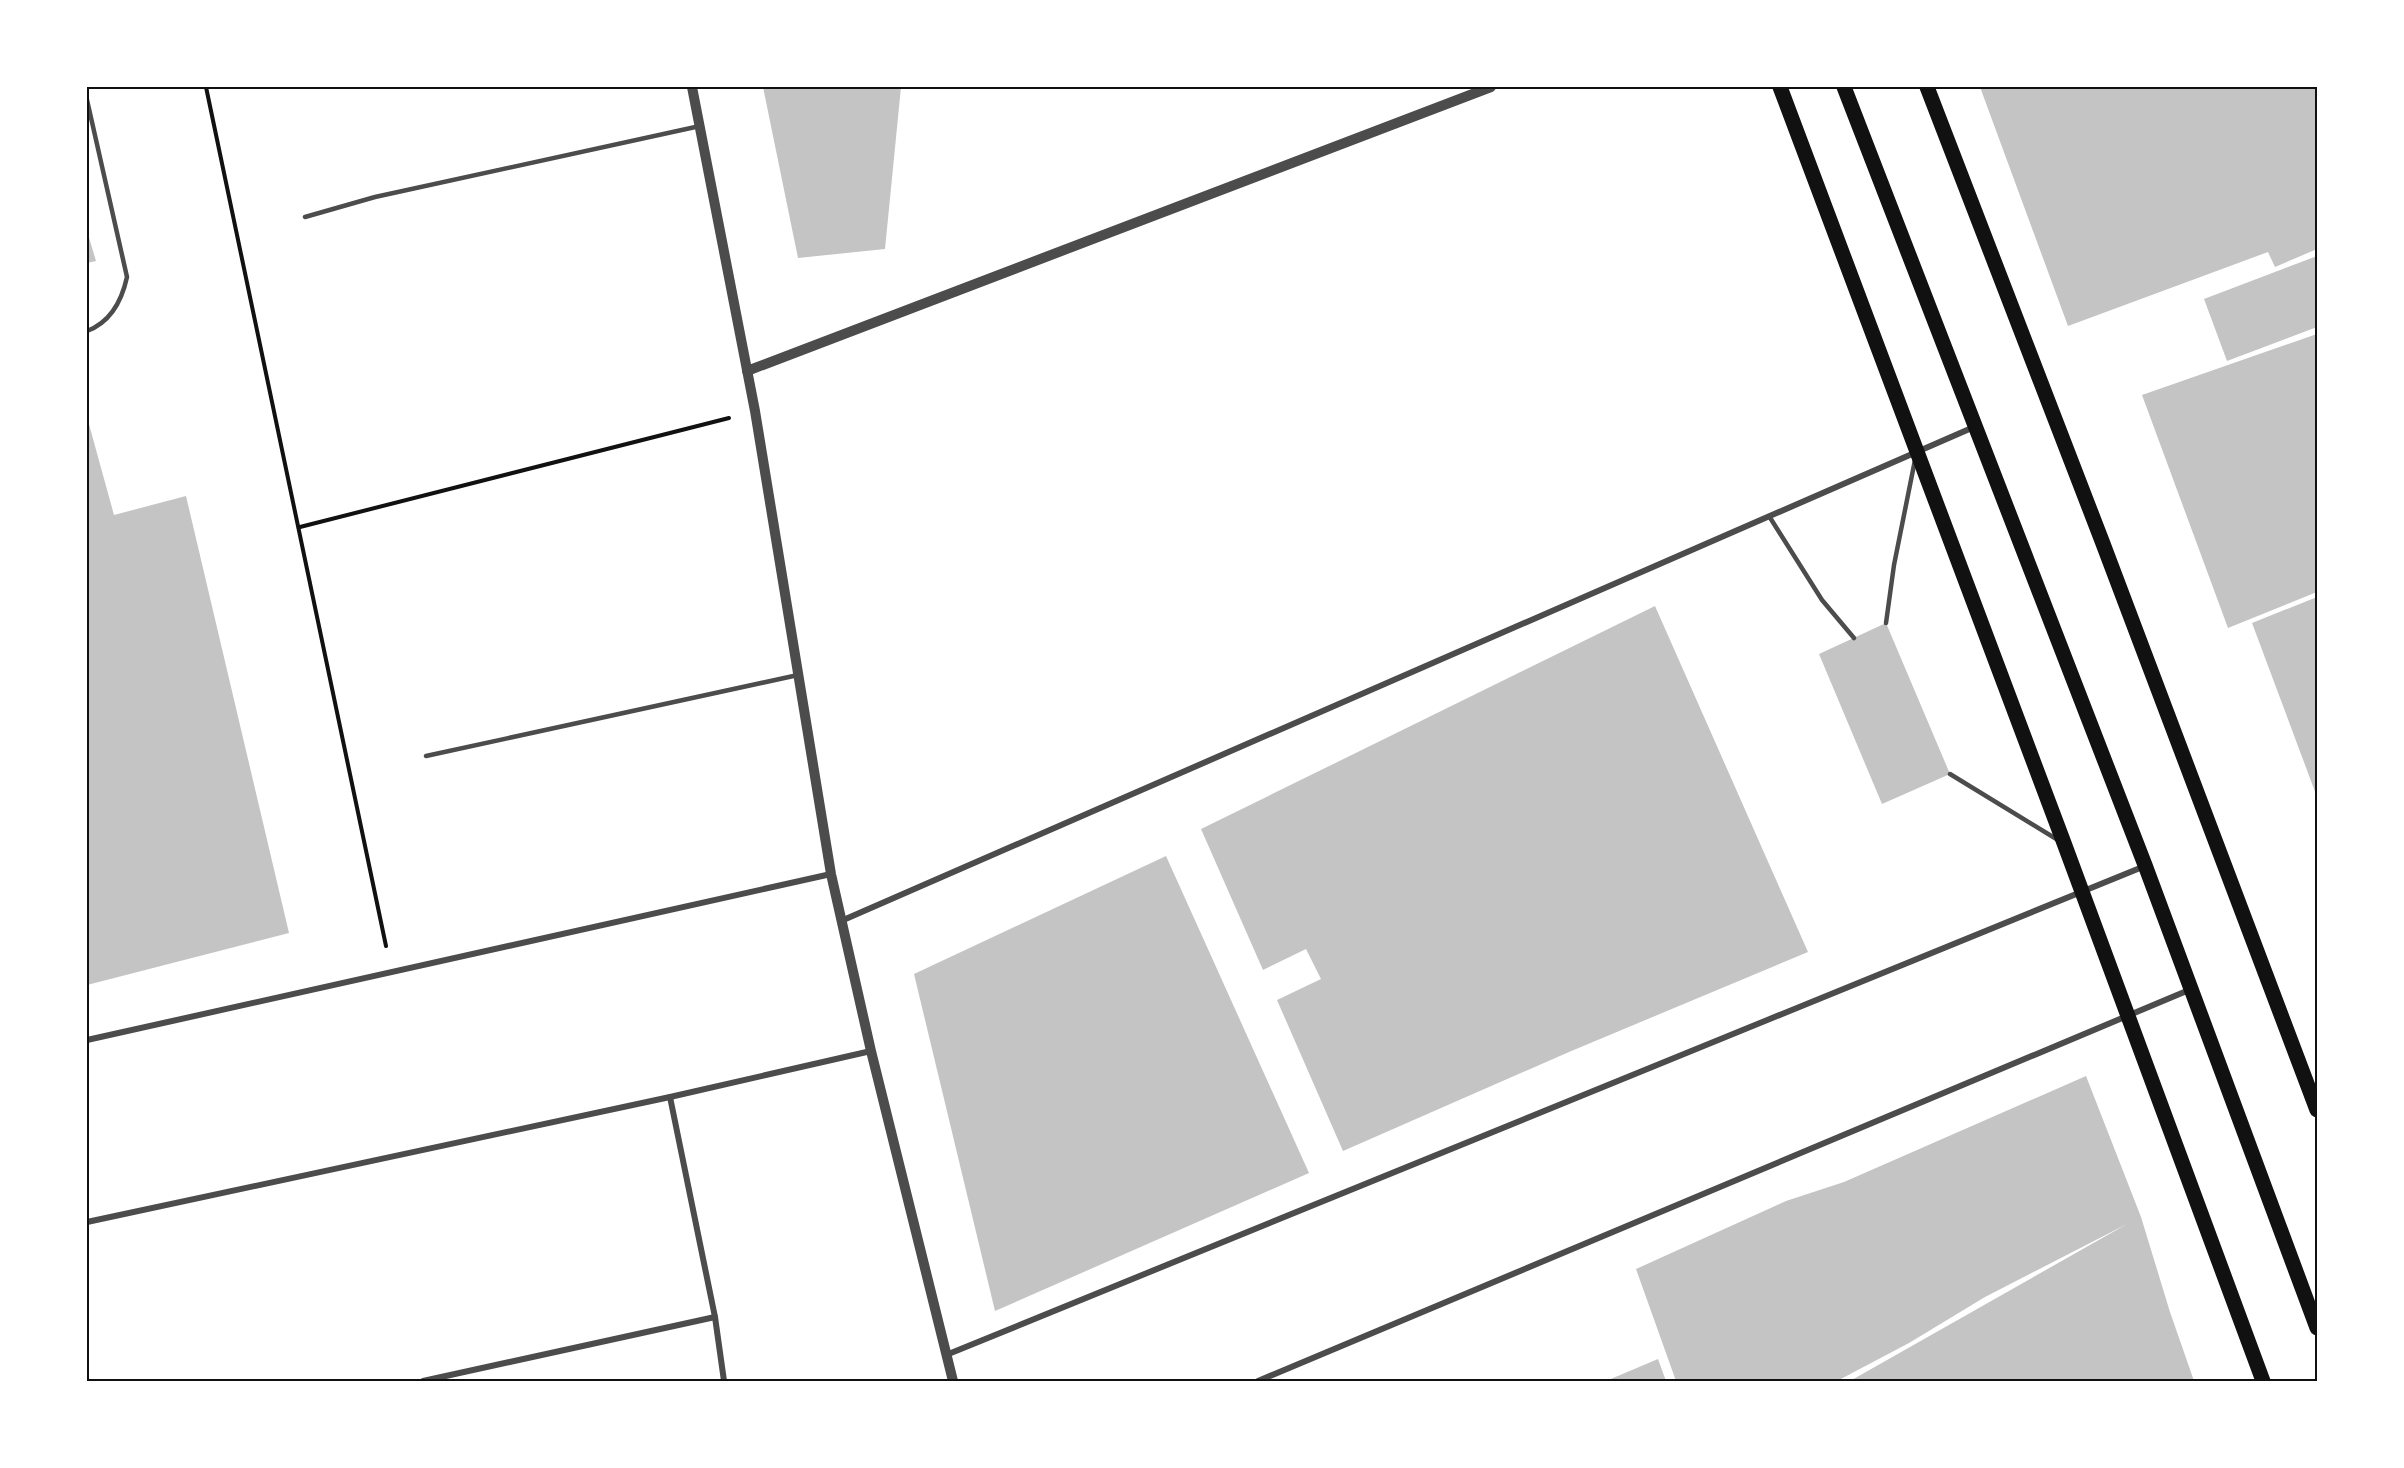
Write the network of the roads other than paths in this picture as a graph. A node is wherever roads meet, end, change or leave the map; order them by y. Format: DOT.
graph roads {
  1 [pos="692,87"];
  2 [pos="1491,87"];
  3 [pos="1780,87"];
  4 [pos="1844,87"];
  5 [pos="1927,87"];
  6 [pos="87,100"];
  7 [pos="700,126"];
  8 [pos="305,216"];
  9 [pos="87,331"];
  10 [pos="747,371"];
  11 [pos="1975,426"];
  12 [pos="1917,451"];
  13 [pos="1769,516"];
  14 [pos="1886,623"];
  15 [pos="1854,638"];
  16 [pos="798,675"];
  17 [pos="426,756"];
  18 [pos="1950,774"];
  19 [pos="2064,843"];
  20 [pos="2145,865"];
  21 [pos="831,874"];
  22 [pos="2082,891"];
  23 [pos="842,921"];
  24 [pos="2192,989"];
  25 [pos="2128,1015"];
  26 [pos="87,1040"];
  27 [pos="871,1052"];
  28 [pos="670,1097"];
  29 [pos="2317,1110"];
  30 [pos="87,1222"];
  31 [pos="715,1317"];
  32 [pos="2317,1328"];
  33 [pos="946,1355"];
  34 [pos="423,1381"];
  35 [pos="724,1381"];
  36 [pos="953,1381"];
  37 [pos="1258,1381"];
  38 [pos="2263,1381"];
  1 -- 7 [label="street"];
  2 -- 10 [label="street"];
  3 -- 12 [label="main road"];
  4 -- 11 [label="main road"];
  5 -- 29 [label="main road"];
  6 -- 9 [label="lane"];
  7 -- 8 [label="lane"];
  7 -- 10 [label="street"];
  10 -- 16 [label="street"];
  11 -- 12 [label="street"];
  11 -- 20 [label="main road"];
  12 -- 13 [label="street"];
  12 -- 14 [label="lane"];
  12 -- 19 [label="main road"];
  13 -- 15 [label="lane"];
  13 -- 23 [label="street"];
  16 -- 17 [label="lane"];
  16 -- 21 [label="street"];
  18 -- 19 [label="lane"];
  19 -- 22 [label="main road"];
  20 -- 22 [label="street"];
  20 -- 24 [label="main road"];
  21 -- 23 [label="street"];
  21 -- 26 [label="street"];
  22 -- 25 [label="main road"];
  22 -- 33 [label="street"];
  23 -- 27 [label="street"];
  24 -- 25 [label="street"];
  24 -- 32 [label="main road"];
  25 -- 37 [label="street"];
  25 -- 38 [label="main road"];
  27 -- 28 [label="street"];
  27 -- 33 [label="street"];
  28 -- 30 [label="street"];
  28 -- 31 [label="street"];
  31 -- 34 [label="street"];
  31 -- 35 [label="street"];
  33 -- 36 [label="street"];
}
